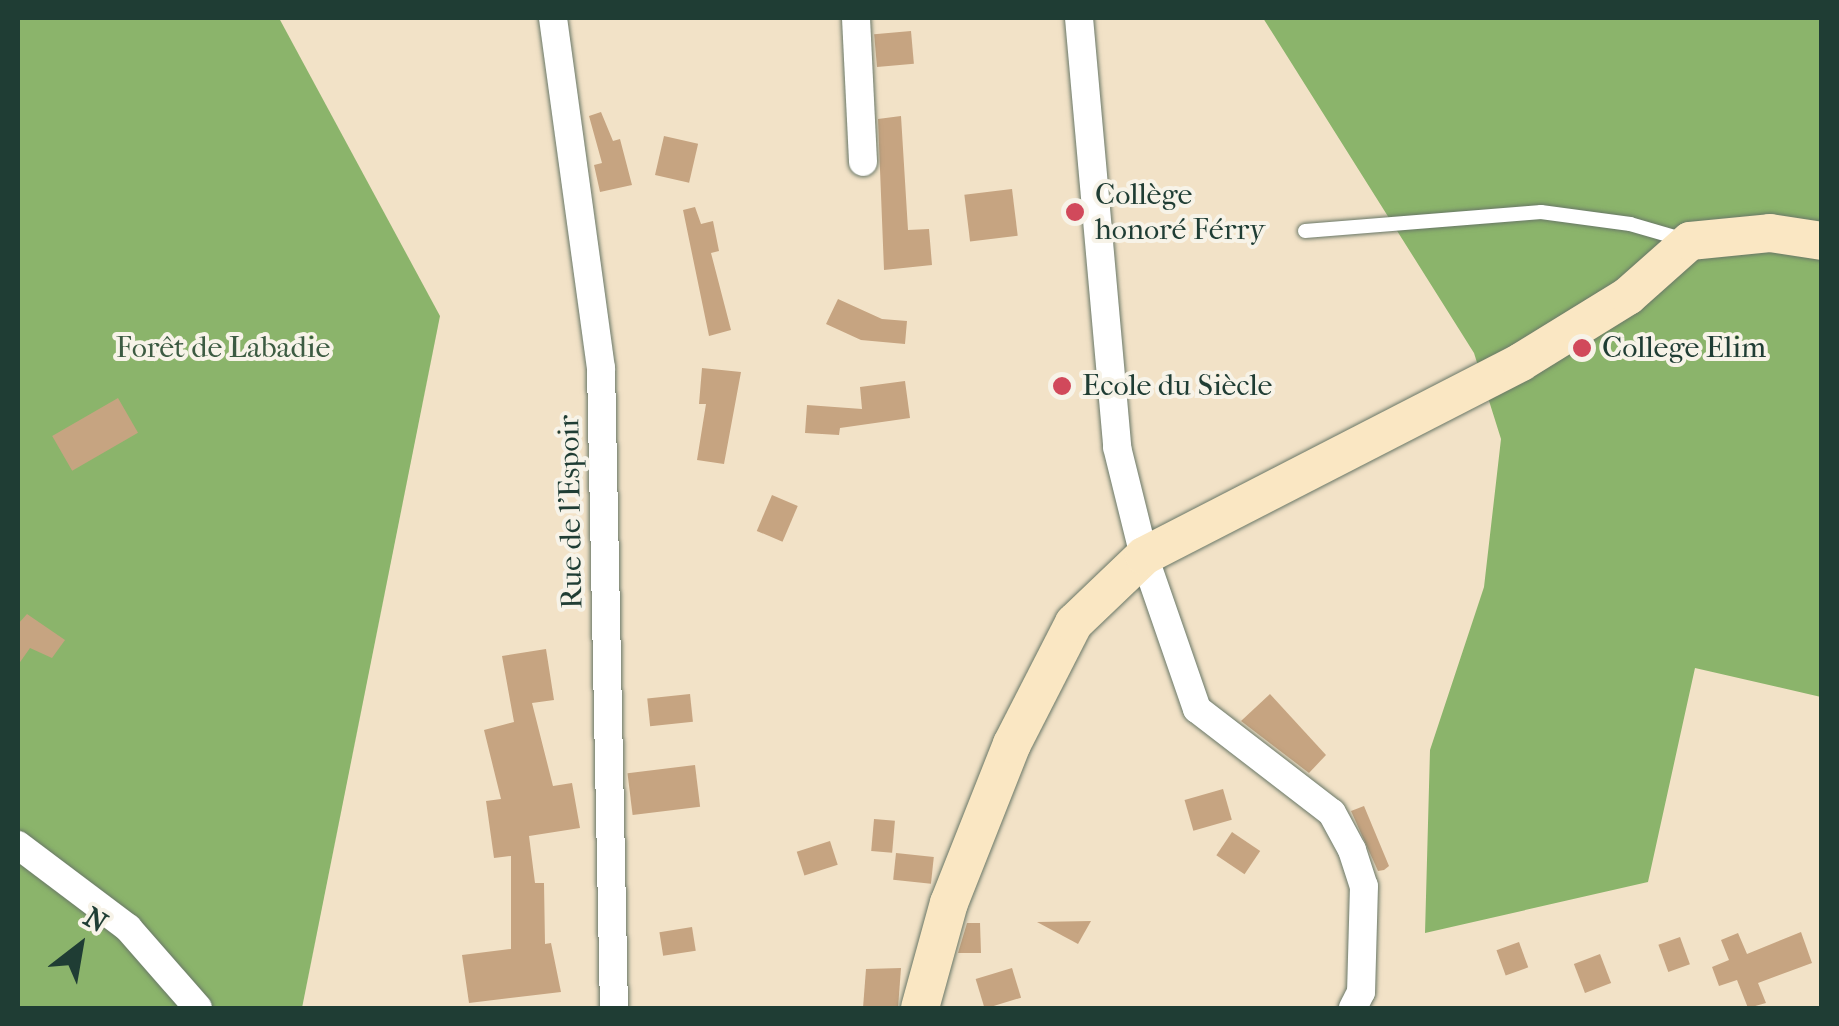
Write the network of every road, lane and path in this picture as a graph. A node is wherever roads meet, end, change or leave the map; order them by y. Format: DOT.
graph roads {
  1 [pos="552,18"];
  2 [pos="856,18"];
  3 [pos="1078,18"];
  4 [pos="863,162"];
  5 [pos="1305,231"];
  6 [pos="1690,241"];
  7 [pos="1822,241"];
  8 [pos="1144,556"];
  9 [pos="18,845"];
  10 [pos="198,1008"];
  11 [pos="614,1008"];
  12 [pos="920,1008"];
  13 [pos="1353,1008"];
  1 -- 11 [label="street, Rue de l'Espoir"];
  2 -- 4 [label="street"];
  3 -- 8 [label="street"];
  5 -- 6 [label="lane"];
  6 -- 7 [label="street"];
  6 -- 8 [label="street"];
  8 -- 12 [label="street"];
  8 -- 13 [label="street"];
  9 -- 10 [label="street"];
}
